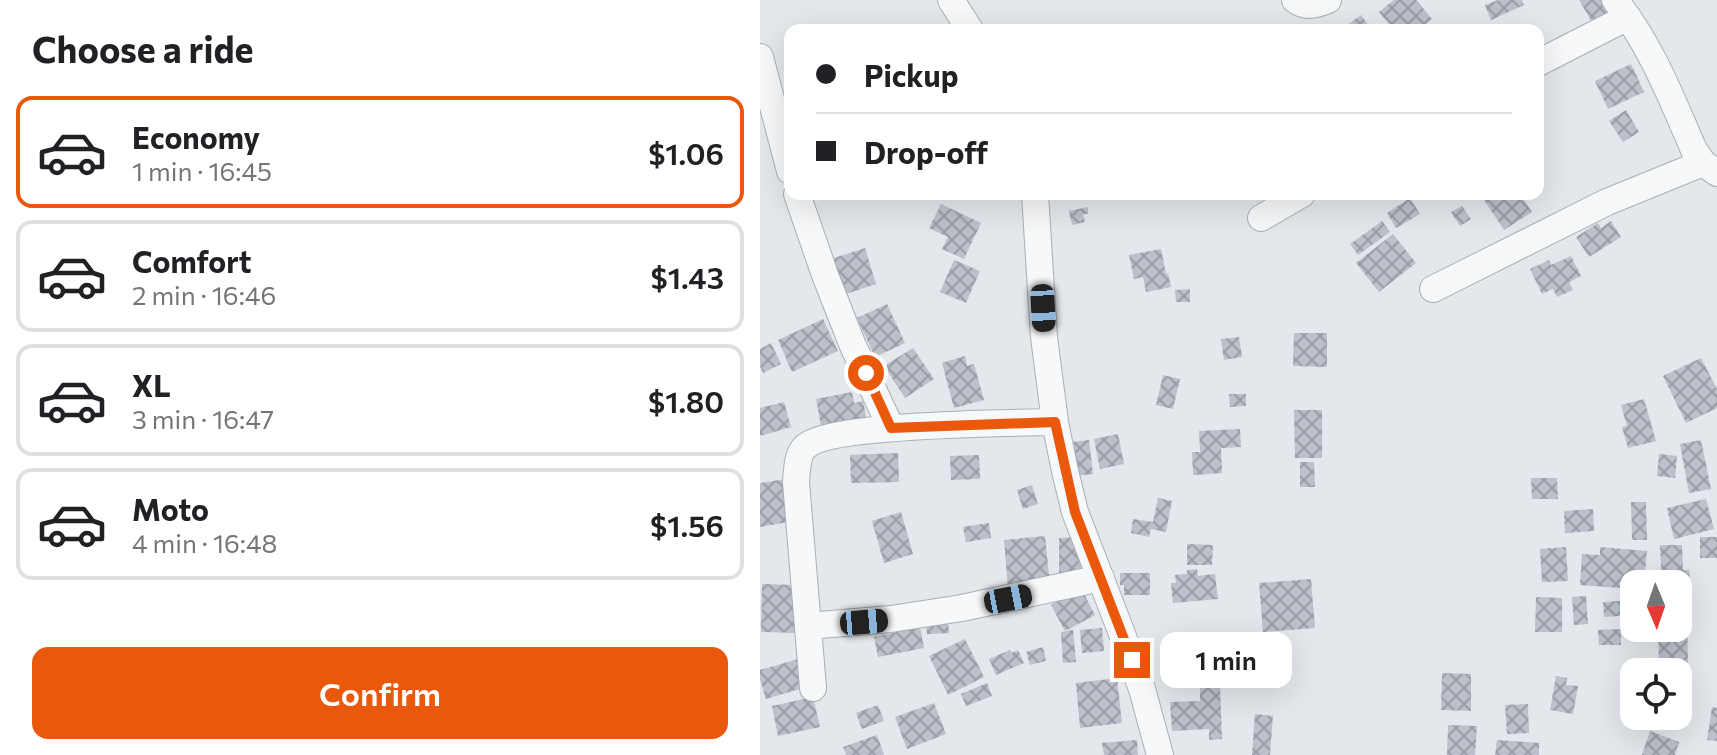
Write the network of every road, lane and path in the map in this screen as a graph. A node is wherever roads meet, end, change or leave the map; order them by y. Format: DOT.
graph roads {
  1 [pos="951,0"];
  2 [pos="1295,0"];
  3 [pos="1328,0"];
  4 [pos="1622,8"];
  5 [pos="966,24"];
  6 [pos="760,57"];
  7 [pos="1544,59"];
  8 [pos="784,148"];
  9 [pos="1710,168"];
  10 [pos="799,200"];
  11 [pos="1035,200"];
  12 [pos="1292,200"];
  13 [pos="1261,218"];
  14 [pos="1433,289"];
  15 [pos="1055,422"];
  16 [pos="891,428"];
  17 [pos="1101,578"];
  18 [pos="808,626"];
  19 [pos="813,688"];
  20 [pos="1160,755"];
  1 -- 5 [label="street"];
  2 -- 3 [label="street"];
  4 -- 7 [label="street"];
  4 -- 9 [label="street"];
  6 -- 8 [label="street"];
  9 -- 14 [label="street"];
  10 -- 16 [label="street"];
  11 -- 15 [label="street"];
  12 -- 13 [label="street"];
  15 -- 16 [label="street"];
  15 -- 17 [label="street"];
  16 -- 18 [label="street"];
  17 -- 18 [label="street"];
  17 -- 20 [label="street"];
  18 -- 19 [label="street"];
}
